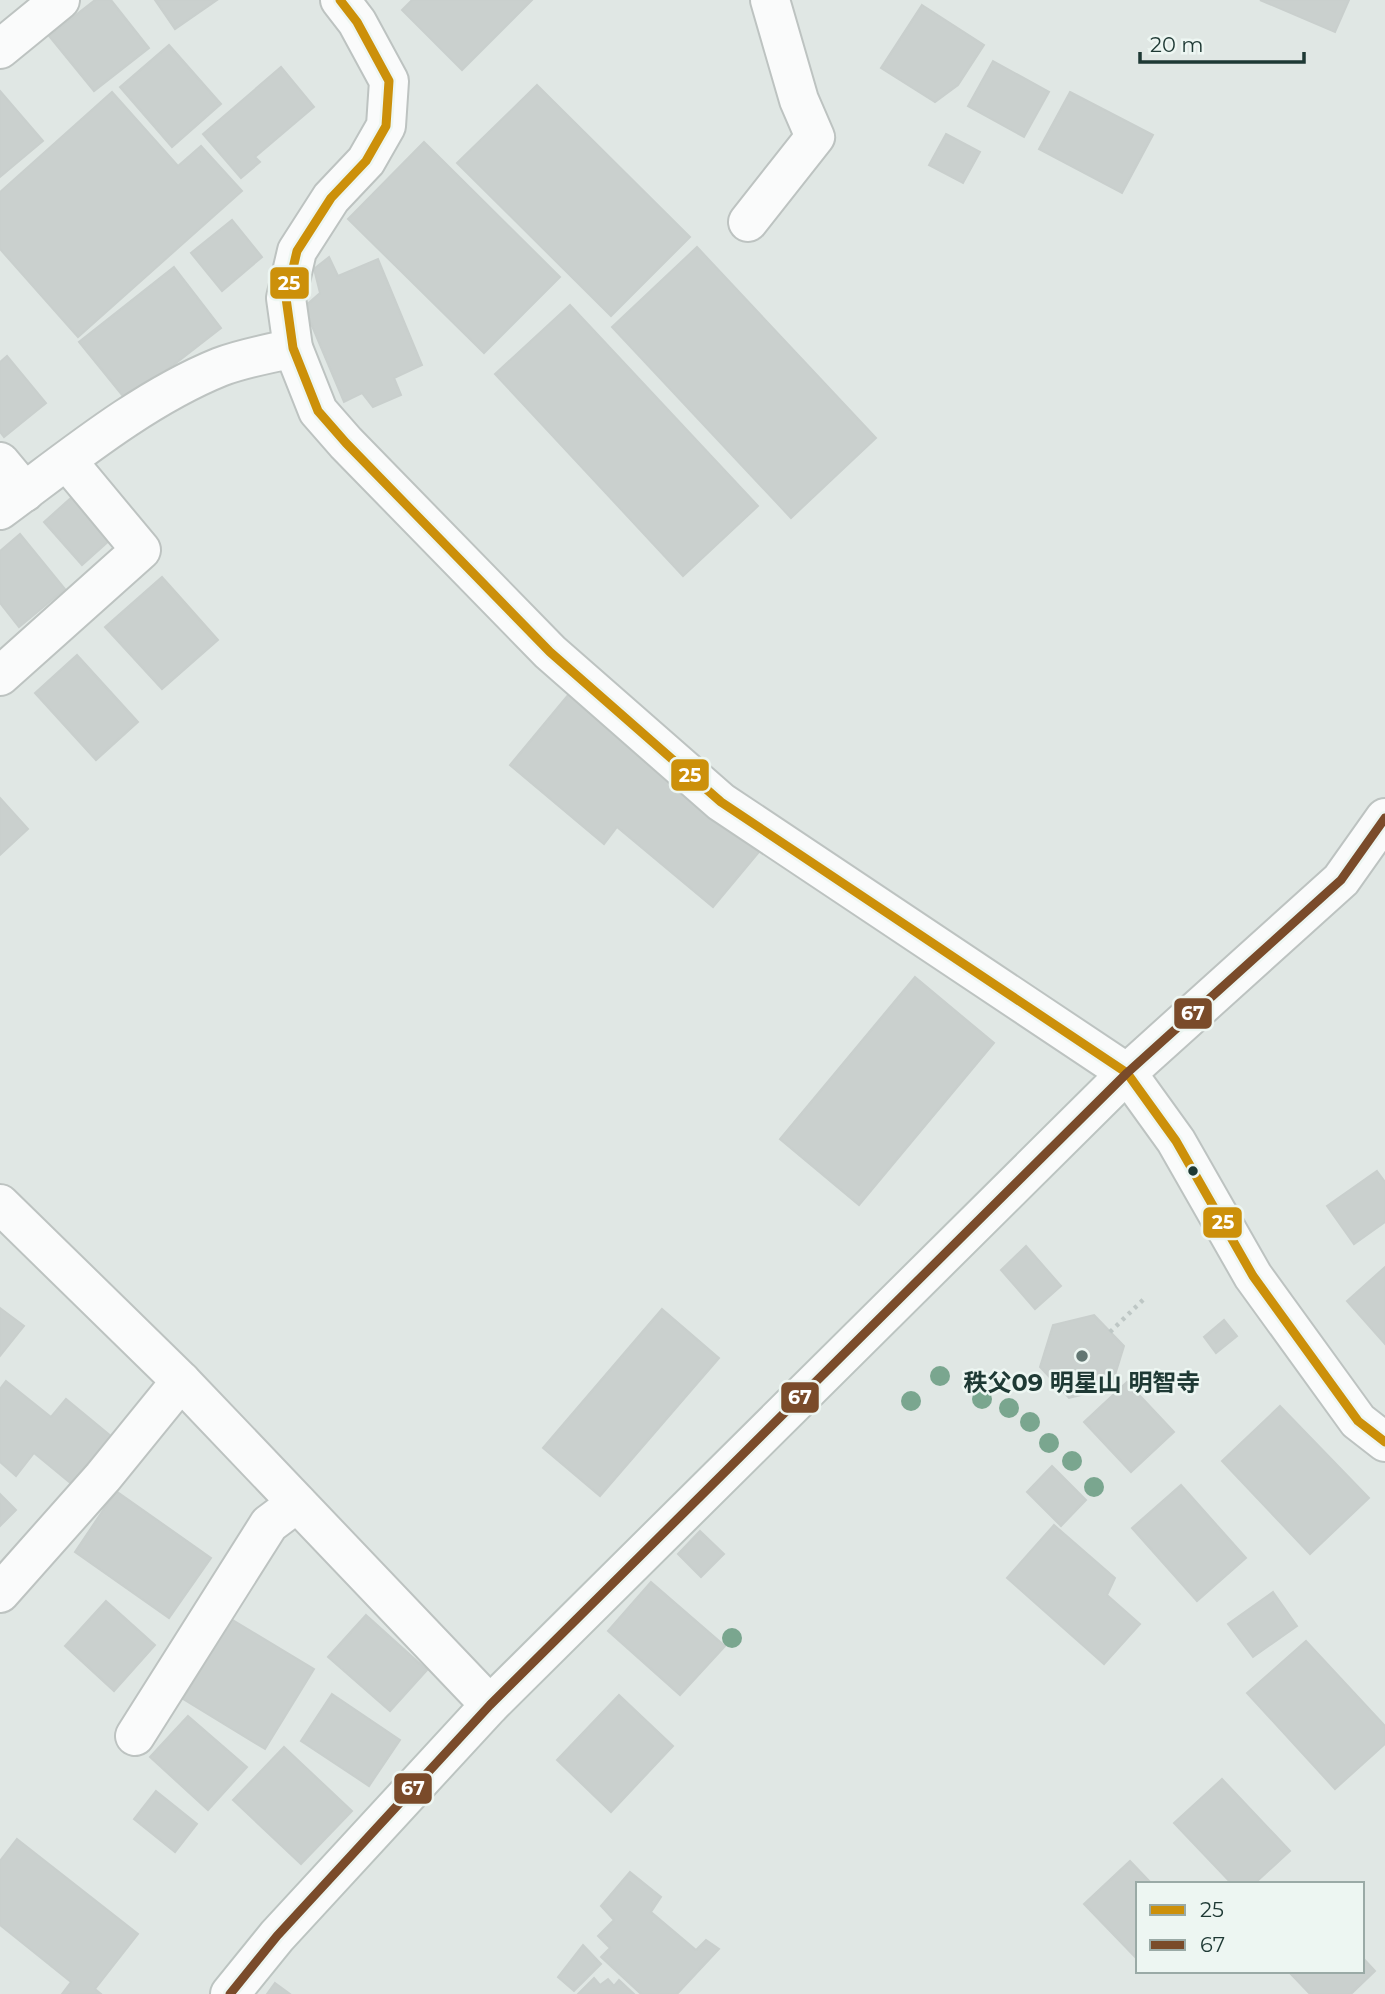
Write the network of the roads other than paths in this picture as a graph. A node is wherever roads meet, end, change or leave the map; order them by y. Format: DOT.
graph roads {
  1 [pos="60,0"];
  2 [pos="340,0"];
  3 [pos="770,0"];
  4 [pos="0,49"];
  5 [pos="748,222"];
  6 [pos="293,348"];
  7 [pos="67,461"];
  8 [pos="0,462"];
  9 [pos="13,501"];
  10 [pos="0,676"];
  11 [pos="1385,818"];
  12 [pos="1127,1073"];
  13 [pos="0,1204"];
  14 [pos="181,1381"];
  15 [pos="1385,1442"];
  16 [pos="297,1503"];
  17 [pos="0,1593"];
  18 [pos="490,1705"];
  19 [pos="135,1736"];
  20 [pos="230,1994"];
  1 -- 4 [label="street"];
  2 -- 6 [label="street"];
  3 -- 5 [label="street"];
  6 -- 7 [label="street"];
  6 -- 12 [label="street"];
  7 -- 9 [label="street"];
  7 -- 10 [label="street"];
  8 -- 9 [label="street"];
  11 -- 12 [label="street"];
  12 -- 15 [label="street"];
  12 -- 18 [label="street"];
  13 -- 14 [label="street"];
  14 -- 16 [label="street"];
  14 -- 17 [label="street"];
  16 -- 18 [label="street"];
  16 -- 19 [label="street"];
  18 -- 20 [label="street"];
}
